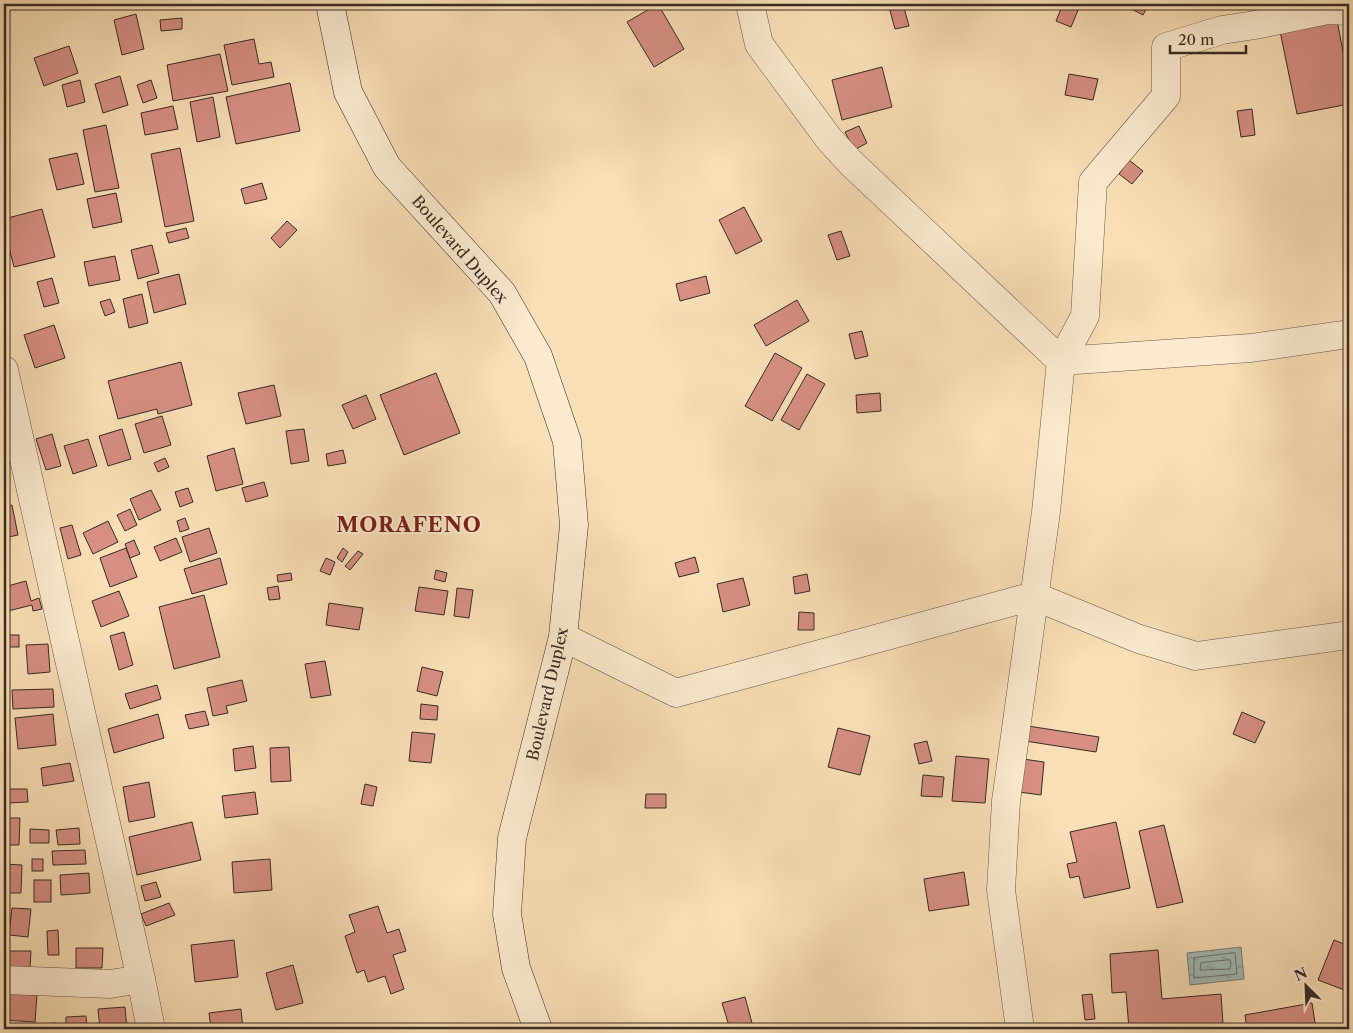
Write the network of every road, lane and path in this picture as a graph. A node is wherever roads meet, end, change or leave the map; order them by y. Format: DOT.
graph roads {
  1 [pos="330,4"];
  2 [pos="750,4"];
  3 [pos="1349,10"];
  4 [pos="1349,334"];
  5 [pos="1061,361"];
  6 [pos="4,370"];
  7 [pos="1034,596"];
  8 [pos="1349,635"];
  9 [pos="563,637"];
  10 [pos="141,979"];
  11 [pos="4,980"];
  12 [pos="151,1029"];
  13 [pos="538,1029"];
  14 [pos="1020,1029"];
  1 -- 9 [label="street, Boulevard Duplex"];
  2 -- 5 [label="street"];
  3 -- 5 [label="street"];
  4 -- 5 [label="street"];
  5 -- 7 [label="street"];
  6 -- 10 [label="street"];
  7 -- 8 [label="street"];
  7 -- 9 [label="street"];
  7 -- 14 [label="street"];
  9 -- 13 [label="street, Boulevard Duplex"];
  10 -- 11 [label="street"];
  10 -- 12 [label="street"];
}
